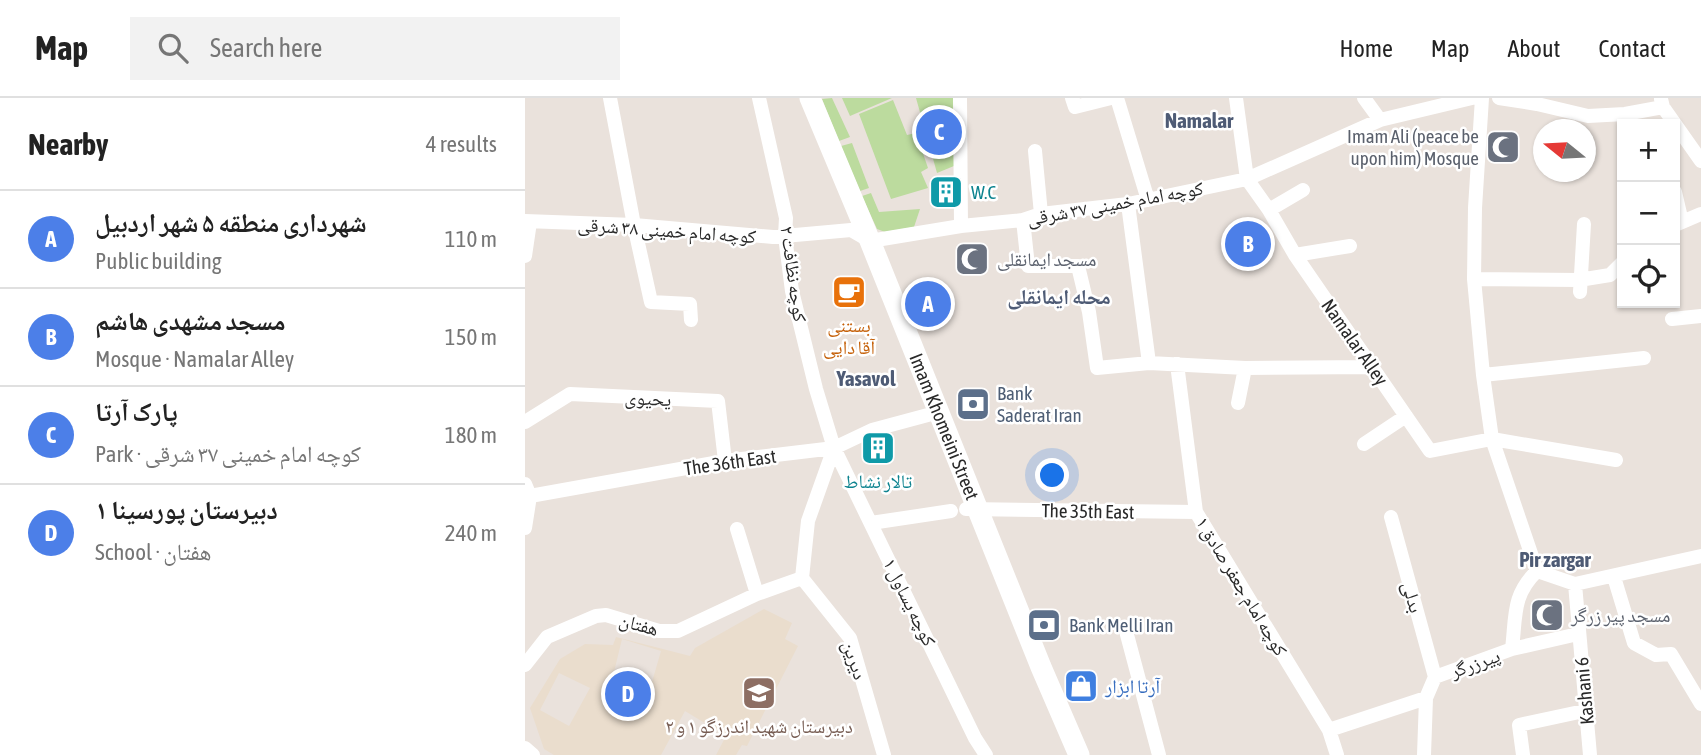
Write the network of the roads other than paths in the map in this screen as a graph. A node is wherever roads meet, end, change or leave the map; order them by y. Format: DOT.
graph roads {
  1 [pos="610,98"];
  2 [pos="759,98"];
  3 [pos="810,98"];
  4 [pos="960,98"];
  5 [pos="1072,98"];
  6 [pos="1111,98"];
  7 [pos="1117,98"];
  8 [pos="1235,98"];
  9 [pos="1364,98"];
  10 [pos="1472,98"];
  11 [pos="1482,98"];
  12 [pos="1499,98"];
  13 [pos="1662,103"];
  14 [pos="1380,120"];
  15 [pos="1035,151"];
  16 [pos="1701,160"];
  17 [pos="1247,178"];
  18 [pos="1303,190"];
  19 [pos="1149,200"];
  20 [pos="1128,204"];
  21 [pos="1269,210"];
  22 [pos="1041,214"];
  23 [pos="1701,214"];
  24 [pos="1023,220"];
  25 [pos="528,222"];
  26 [pos="1680,223"];
  27 [pos="1584,224"];
  28 [pos="634,225"];
  29 [pos="961,226"];
  30 [pos="785,236"];
  31 [pos="870,241"];
  32 [pos="1350,246"];
  33 [pos="1294,255"];
  34 [pos="525,256"];
  35 [pos="1617,267"];
  36 [pos="1474,279"];
  37 [pos="1580,286"];
  38 [pos="1701,316"];
  39 [pos="1672,318"];
  40 [pos="691,320"];
  41 [pos="1644,358"];
  42 [pos="1149,363"];
  43 [pos="1177,364"];
  44 [pos="1373,367"];
  45 [pos="1245,368"];
  46 [pos="1483,375"];
  47 [pos="1238,403"];
  48 [pos="933,415"];
  49 [pos="1406,416"];
  50 [pos="525,422"];
  51 [pos="1492,439"];
  52 [pos="1364,444"];
  53 [pos="834,448"];
  54 [pos="1616,460"];
  55 [pos="725,461"];
  56 [pos="527,490"];
  57 [pos="965,510"];
  58 [pos="1196,512"];
  59 [pos="1391,517"];
  60 [pos="871,523"];
  61 [pos="525,528"];
  62 [pos="737,529"];
  63 [pos="1701,556"];
  64 [pos="1537,571"];
  65 [pos="802,578"];
  66 [pos="1614,578"];
  67 [pos="1575,584"];
  68 [pos="757,594"];
  69 [pos="1126,631"];
  70 [pos="1579,634"];
  71 [pos="1512,649"];
  72 [pos="525,665"];
  73 [pos="1435,677"];
  74 [pos="1426,698"];
  75 [pos="1701,704"];
  76 [pos="1584,710"];
  77 [pos="1329,730"];
  78 [pos="525,748"];
  79 [pos="533,755"];
  80 [pos="884,755"];
  81 [pos="986,755"];
  82 [pos="1080,755"];
  83 [pos="1159,755"];
  84 [pos="1337,755"];
  85 [pos="1425,755"];
  86 [pos="1523,755"];
  87 [pos="1590,755"];
  1 -- 28 [label="street"];
  2 -- 30 [label="street, کوچه نظافت ۲"];
  3 -- 31 [label="main road, Imam Khomeini Street"];
  4 -- 29 [label="street"];
  5 -- 6 [label="street"];
  7 -- 19 [label="street"];
  8 -- 17 [label="street"];
  9 -- 14 [label="street"];
  10 -- 14 [label="street, کوچه امام خمینی ۳۷ شرقی"];
  11 -- 36 [label="street"];
  12 -- 13 [label="street"];
  13 -- 16 [label="street"];
  14 -- 17 [label="street, کوچه امام خمینی ۳۷ شرقی"];
  15 -- 22 [label="street"];
  17 -- 19 [label="street, کوچه امام خمینی ۳۷ شرقی"];
  17 -- 21 [label="street, Namalar Alley"];
  18 -- 21 [label="street"];
  19 -- 20 [label="street, کوچه امام خمینی ۳۷ شرقی"];
  20 -- 22 [label="street, کوچه امام خمینی ۳۷ شرقی"];
  20 -- 42 [label="street"];
  21 -- 33 [label="street, Namalar Alley"];
  22 -- 24 [label="street, کوچه امام خمینی ۳۷ شرقی"];
  23 -- 26 [label="street"];
  24 -- 29 [label="street, کوچه امام خمینی ۳۷ شرقی"];
  24 -- 42 [label="street"];
  25 -- 28 [label="street, کوچه امام خمینی ۳۸ شرقی"];
  25 -- 34 [label="street"];
  27 -- 37 [label="street"];
  28 -- 30 [label="street, کوچه امام خمینی ۳۸ شرقی"];
  28 -- 40 [label="street"];
  29 -- 31 [label="street, کوچه امام خمینی ۳۷ شرقی"];
  30 -- 31 [label="street, کوچه امام خمینی ۳۸ شرقی"];
  30 -- 53 [label="street, کوچه نظافت ۲"];
  31 -- 48 [label="main road, Imam Khomeini Street"];
  32 -- 33 [label="street"];
  33 -- 44 [label="street, Namalar Alley"];
  35 -- 37 [label="street"];
  36 -- 37 [label="street"];
  36 -- 46 [label="street"];
  38 -- 39 [label="street"];
  41 -- 46 [label="street"];
  42 -- 43 [label="street"];
  43 -- 45 [label="street"];
  43 -- 58 [label="street, کوچه امام جعفر صادق ۱"];
  44 -- 45 [label="street"];
  44 -- 49 [label="street, Namalar Alley"];
  45 -- 47 [label="street"];
  46 -- 51 [label="street"];
  48 -- 53 [label="street, The 36th East"];
  48 -- 57 [label="main road, Imam Khomeini Street"];
  49 -- 51 [label="street, Namalar Alley"];
  49 -- 52 [label="street"];
  50 -- 55 [label="street, یحیوی"];
  51 -- 54 [label="street"];
  51 -- 64 [label="street"];
  53 -- 55 [label="street, The 36th East"];
  53 -- 60 [label="street, کوچه یساول ۱"];
  53 -- 65 [label="street"];
  55 -- 56 [label="street, The 36th East"];
  56 -- 61 [label="street"];
  57 -- 58 [label="street, The 35th East"];
  57 -- 60 [label="street, The 35th East"];
  57 -- 82 [label="main road, Imam Khomeini Street"];
  58 -- 77 [label="street, کوچه امام جعفر صادق ۱"];
  59 -- 73 [label="street, بدلی"];
  60 -- 81 [label="street, کوچه یساول ۱"];
  62 -- 68 [label="street"];
  63 -- 66 [label="street"];
  64 -- 67 [label="street"];
  64 -- 71 [label="street, پیرزرگر"];
  65 -- 68 [label="street, هفتان"];
  65 -- 80 [label="street, دیرین"];
  66 -- 67 [label="street"];
  66 -- 75 [label="street"];
  67 -- 70 [label="street, Kashani 6"];
  68 -- 72 [label="street, هفتان"];
  69 -- 83 [label="street"];
  70 -- 71 [label="street"];
  70 -- 76 [label="street, Kashani 6"];
  71 -- 73 [label="street, پیرزرگر"];
  73 -- 74 [label="street, پیرزرگر"];
  74 -- 77 [label="street"];
  74 -- 85 [label="street"];
  76 -- 86 [label="street"];
  76 -- 87 [label="street, Kashani 6"];
  77 -- 84 [label="street, کوچه امام جعفر صادق ۱"];
  78 -- 79 [label="street"];
}
